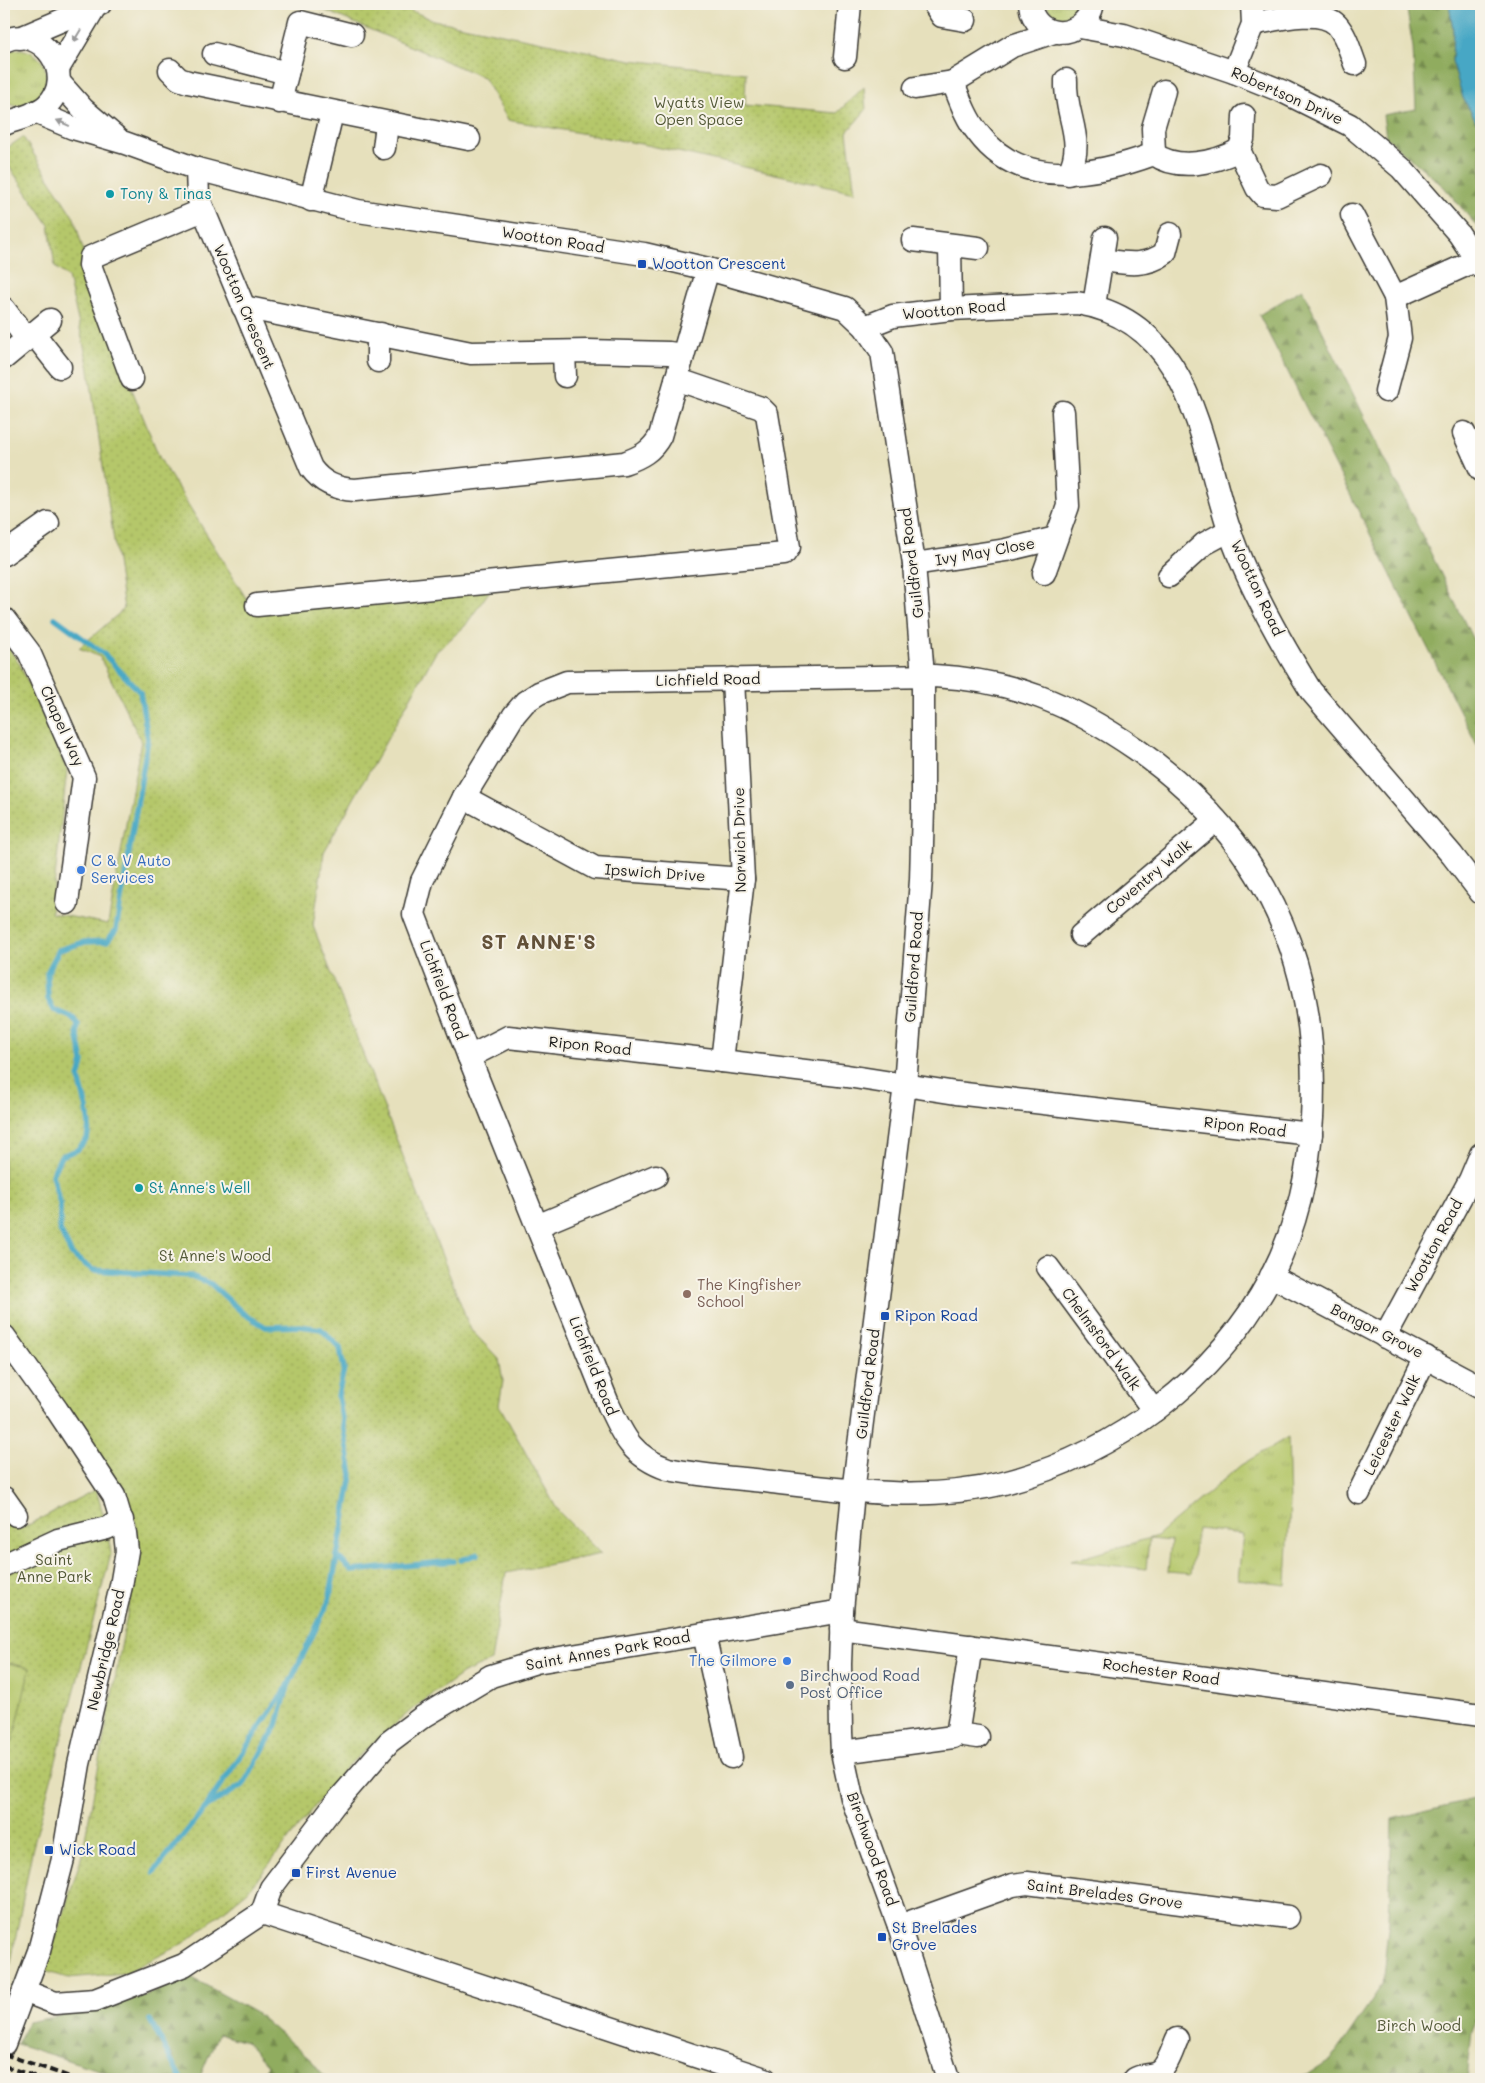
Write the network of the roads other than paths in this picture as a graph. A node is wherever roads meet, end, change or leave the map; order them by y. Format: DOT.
graph roads {
  1 [pos="98,4"];
  2 [pos="850,4"];
  3 [pos="934,4"];
  4 [pos="1093,4"];
  5 [pos="1030,6"];
  6 [pos="1252,14"];
  7 [pos="965,20"];
  8 [pos="1080,27"];
  9 [pos="1054,32"];
  10 [pos="352,35"];
  11 [pos="1124,35"];
  12 [pos="12,39"];
  13 [pos="1012,46"];
  14 [pos="214,54"];
  15 [pos="845,57"];
  16 [pos="1355,64"];
  17 [pos="170,70"];
  18 [pos="1234,72"];
  19 [pos="287,73"];
  20 [pos="59,74"];
  21 [pos="1066,80"];
  22 [pos="953,82"];
  23 [pos="915,88"];
  24 [pos="1164,91"];
  25 [pos="280,102"];
  26 [pos="332,113"];
  27 [pos="1244,116"];
  28 [pos="16,117"];
  29 [pos="387,124"];
  30 [pos="469,140"];
  31 [pos="125,143"];
  32 [pos="384,148"];
  33 [pos="1239,150"];
  34 [pos="1154,154"];
  35 [pos="197,169"];
  36 [pos="1068,174"];
  37 [pos="1321,175"];
  38 [pos="311,200"];
  39 [pos="203,210"];
  40 [pos="1352,215"];
  41 [pos="1170,234"];
  42 [pos="1105,238"];
  43 [pos="913,240"];
  44 [pos="950,245"];
  45 [pos="978,248"];
  46 [pos="1102,260"];
  47 [pos="1479,263"];
  48 [pos="708,269"];
  49 [pos="1395,297"];
  50 [pos="1094,306"];
  51 [pos="244,307"];
  52 [pos="4,308"];
  53 [pos="951,309"];
  54 [pos="865,327"];
  55 [pos="37,331"];
  56 [pos="562,347"];
  57 [pos="683,355"];
  58 [pos="4,358"];
  59 [pos="60,367"];
  60 [pos="564,376"];
  61 [pos="132,379"];
  62 [pos="676,379"];
  63 [pos="1386,391"];
  64 [pos="1063,412"];
  65 [pos="1464,433"];
  66 [pos="1480,465"];
  67 [pos="48,522"];
  68 [pos="1230,530"];
  69 [pos="1056,538"];
  70 [pos="4,554"];
  71 [pos="914,564"];
  72 [pos="1044,573"];
  73 [pos="1170,576"];
  74 [pos="257,605"];
  75 [pos="4,619"];
  76 [pos="923,676"];
  77 [pos="733,679"];
  78 [pos="464,798"];
  79 [pos="1216,820"];
  80 [pos="743,879"];
  81 [pos="1481,893"];
  82 [pos="67,903"];
  83 [pos="1081,935"];
  84 [pos="468,1057"];
  85 [pos="722,1061"];
  86 [pos="906,1085"];
  87 [pos="1311,1134"];
  88 [pos="1481,1154"];
  89 [pos="656,1176"];
  90 [pos="537,1226"];
  91 [pos="1048,1267"];
  92 [pos="1271,1276"];
  93 [pos="4,1336"];
  94 [pos="1385,1337"];
  95 [pos="1426,1357"];
  96 [pos="1481,1387"];
  97 [pos="1154,1411"];
  98 [pos="853,1492"];
  99 [pos="1359,1493"];
  100 [pos="122,1520"];
  101 [pos="4,1565"];
  102 [pos="841,1620"];
  103 [pos="704,1634"];
  104 [pos="971,1646"];
  105 [pos="1481,1715"];
  106 [pos="952,1737"];
  107 [pos="978,1737"];
  108 [pos="842,1752"];
  109 [pos="731,1757"];
  110 [pos="262,1912"];
  111 [pos="1288,1917"];
  112 [pos="900,1926"];
  113 [pos="24,1991"];
  114 [pos="1177,2039"];
  115 [pos="4,2044"];
  116 [pos="765,2079"];
  117 [pos="948,2079"];
  118 [pos="1135,2079"];
  1 -- 12 [label="street"];
  1 -- 20 [label="street, one-way"];
  2 -- 15 [label="street"];
  3 -- 7 [label="street"];
  4 -- 8 [label="street"];
  4 -- 11 [label="street, Robertson Drive"];
  5 -- 9 [label="street"];
  5 -- 13 [label="street"];
  6 -- 16 [label="street"];
  6 -- 18 [label="street"];
  8 -- 9 [label="street"];
  8 -- 11 [label="street, Robertson Drive"];
  9 -- 13 [label="street"];
  10 -- 19 [label="street"];
  11 -- 18 [label="street, Robertson Drive"];
  12 -- 20 [label="street, Wootton Road"];
  13 -- 22 [label="street"];
  14 -- 19 [label="street"];
  17 -- 25 [label="street"];
  18 -- 47 [label="street, Robertson Drive"];
  19 -- 25 [label="street"];
  20 -- 28 [label="street"];
  20 -- 31 [label="street, Wootton Road"];
  21 -- 36 [label="street"];
  22 -- 23 [label="street"];
  22 -- 36 [label="street"];
  24 -- 34 [label="street"];
  25 -- 26 [label="street"];
  26 -- 29 [label="street"];
  26 -- 38 [label="street"];
  27 -- 33 [label="street"];
  31 -- 28 [label="street, Wootton Road, one-way"];
  29 -- 30 [label="street"];
  29 -- 32 [label="street"];
  31 -- 35 [label="street, Wootton Road"];
  33 -- 34 [label="street"];
  33 -- 37 [label="street"];
  34 -- 36 [label="street"];
  35 -- 38 [label="street, Wootton Road"];
  35 -- 39 [label="street, Wootton Crescent"];
  38 -- 48 [label="street, Wootton Road"];
  39 -- 51 [label="street, Wootton Crescent"];
  39 -- 61 [label="street"];
  40 -- 49 [label="street"];
  41 -- 46 [label="street"];
  42 -- 46 [label="street"];
  43 -- 44 [label="street"];
  44 -- 45 [label="street"];
  44 -- 53 [label="street"];
  46 -- 50 [label="street"];
  47 -- 49 [label="street"];
  48 -- 54 [label="street, Wootton Road"];
  48 -- 57 [label="street, Wootton Crescent"];
  49 -- 63 [label="street"];
  50 -- 53 [label="street, Wootton Road"];
  50 -- 68 [label="street, Wootton Road"];
  51 -- 56 [label="street"];
  51 -- 62 [label="street, Wootton Crescent"];
  52 -- 55 [label="street"];
  53 -- 54 [label="street, Wootton Road"];
  54 -- 71 [label="street, Guildford Road"];
  55 -- 58 [label="street"];
  55 -- 59 [label="street"];
  56 -- 57 [label="street"];
  56 -- 60 [label="street"];
  57 -- 62 [label="street, Wootton Crescent"];
  62 -- 74 [label="street"];
  64 -- 69 [label="street, Ivy May Close"];
  65 -- 66 [label="street"];
  67 -- 70 [label="street"];
  68 -- 73 [label="street"];
  68 -- 81 [label="street, Wootton Road"];
  69 -- 71 [label="street, Ivy May Close"];
  69 -- 72 [label="street, Ivy May Close"];
  71 -- 76 [label="street, Guildford Road"];
  75 -- 82 [label="street, Chapel Way"];
  76 -- 77 [label="street, Lichfield Road"];
  76 -- 79 [label="street, Lichfield Road"];
  76 -- 86 [label="street, Guildford Road"];
  77 -- 78 [label="street, Lichfield Road"];
  77 -- 80 [label="street, Norwich Drive"];
  78 -- 80 [label="street, Ipswich Drive"];
  78 -- 84 [label="street, Lichfield Road"];
  79 -- 83 [label="street, Coventry Walk"];
  79 -- 87 [label="street, Lichfield Road"];
  80 -- 85 [label="street, Norwich Drive"];
  84 -- 85 [label="street, Ripon Road"];
  84 -- 90 [label="street, Lichfield Road"];
  85 -- 86 [label="street, Ripon Road"];
  86 -- 87 [label="street, Ripon Road"];
  86 -- 98 [label="street, Guildford Road"];
  87 -- 92 [label="street, Lichfield Road"];
  88 -- 94 [label="street, Wootton Road"];
  89 -- 90 [label="street"];
  90 -- 98 [label="street, Lichfield Road"];
  91 -- 97 [label="street, Chelmsford Walk"];
  92 -- 94 [label="street, Bangor Grove"];
  92 -- 97 [label="street, Lichfield Road"];
  93 -- 100 [label="street, Newbridge Road"];
  94 -- 95 [label="street, Bangor Grove"];
  95 -- 96 [label="street, Bangor Grove"];
  95 -- 99 [label="street, Leicester Walk"];
  97 -- 98 [label="street, Lichfield Road"];
  98 -- 102 [label="street, Guildford Road"];
  100 -- 101 [label="street"];
  100 -- 113 [label="street, Newbridge Road"];
  102 -- 103 [label="street, Saint Annes Park Road"];
  102 -- 104 [label="street, Rochester Road"];
  102 -- 108 [label="street, Birchwood Road"];
  103 -- 109 [label="street"];
  103 -- 110 [label="street, Saint Annes Park Road"];
  104 -- 105 [label="street, Rochester Road"];
  104 -- 107 [label="street"];
  106 -- 108 [label="street"];
  108 -- 112 [label="street, Birchwood Road"];
  110 -- 113 [label="street"];
  110 -- 116 [label="street"];
  111 -- 112 [label="street, Saint Brelades Grove"];
  112 -- 117 [label="street, Birchwood Road"];
  113 -- 115 [label="street"];
  114 -- 118 [label="street"];
}
